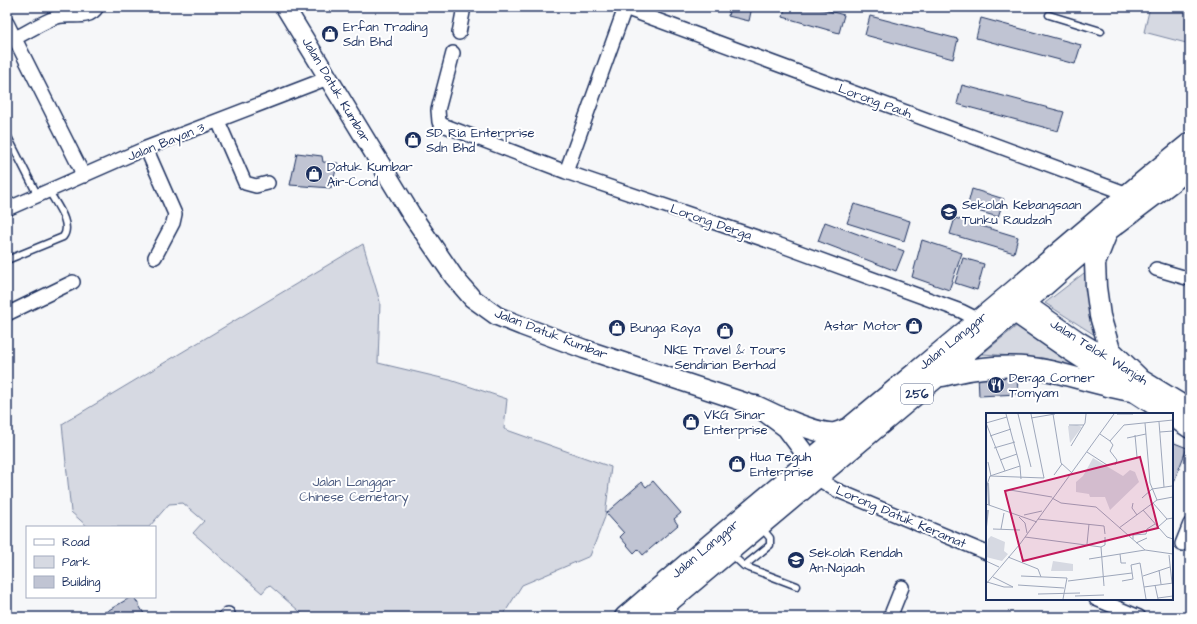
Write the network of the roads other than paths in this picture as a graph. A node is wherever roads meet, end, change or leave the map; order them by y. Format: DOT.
graph roads {
  1 [pos="97,7"];
  2 [pos="285,7"];
  3 [pos="464,7"];
  4 [pos="624,8"];
  5 [pos="1049,15"];
  6 [pos="7,24"];
  7 [pos="1101,31"];
  8 [pos="459,33"];
  9 [pos="15,38"];
  10 [pos="453,53"];
  11 [pos="328,78"];
  12 [pos="218,121"];
  13 [pos="7,135"];
  14 [pos="1190,143"];
  15 [pos="146,148"];
  16 [pos="1190,168"];
  17 [pos="566,172"];
  18 [pos="84,176"];
  19 [pos="268,184"];
  20 [pos="44,194"];
  21 [pos="1128,194"];
  22 [pos="7,209"];
  23 [pos="1107,231"];
  24 [pos="155,257"];
  25 [pos="7,260"];
  26 [pos="1156,269"];
  27 [pos="1190,278"];
  28 [pos="73,282"];
  29 [pos="1012,303"];
  30 [pos="7,314"];
  31 [pos="980,320"];
  32 [pos="935,378"];
  33 [pos="1135,384"];
  34 [pos="756,406"];
  35 [pos="1190,409"];
  36 [pos="1166,413"];
  37 [pos="1173,418"];
  38 [pos="847,429"];
  39 [pos="1190,429"];
  40 [pos="816,471"];
  41 [pos="1190,524"];
  42 [pos="760,526"];
  43 [pos="1182,544"];
  44 [pos="729,552"];
  45 [pos="986,553"];
  46 [pos="744,566"];
  47 [pos="798,586"];
  48 [pos="902,587"];
  49 [pos="1098,600"];
  50 [pos="625,617"];
  51 [pos="651,617"];
  52 [pos="890,617"];
  53 [pos="1139,617"];
  1 -- 9 [label="street"];
  2 -- 11 [label="main road, Jalan Datuk Kumbar"];
  3 -- 8 [label="street"];
  4 -- 17 [label="street"];
  4 -- 21 [label="street, Lorong Pauh"];
  5 -- 7 [label="lane"];
  6 -- 9 [label="street"];
  9 -- 18 [label="street"];
  10 -- 17 [label="street, Lorong Derga"];
  11 -- 12 [label="street, Jalan Bayan 3"];
  11 -- 34 [label="main road, Jalan Datuk Kumbar"];
  12 -- 15 [label="street, Jalan Bayan 3"];
  12 -- 19 [label="street"];
  13 -- 20 [label="lane"];
  14 -- 21 [label="main road, Jalan Langgar / 256"];
  15 -- 18 [label="street, Jalan Bayan 3"];
  15 -- 24 [label="street"];
  16 -- 23 [label="main road, Jalan Langgar / 256"];
  17 -- 31 [label="street, Lorong Derga"];
  18 -- 20 [label="street, Jalan Bayan 3"];
  20 -- 22 [label="street, Jalan Bayan 3"];
  20 -- 25 [label="lane"];
  21 -- 29 [label="main road, Jalan Langgar / 256"];
  23 -- 29 [label="main road, Jalan Langgar / 256"];
  23 -- 33 [label="main road"];
  26 -- 27 [label="street"];
  28 -- 30 [label="street"];
  29 -- 31 [label="main road, Jalan Langgar / 256"];
  29 -- 32 [label="main road, Jalan Langgar / 256"];
  29 -- 33 [label="main road, Jalan Telok Wanjah"];
  31 -- 38 [label="main road, Jalan Langgar / 256"];
  32 -- 33 [label="main road"];
  32 -- 40 [label="main road, Jalan Langgar / 256"];
  33 -- 35 [label="main road, Jalan Telok Wanjah"];
  33 -- 36 [label="main road, Jalan Telok Wanjah"];
  34 -- 38 [label="main road"];
  34 -- 40 [label="main road, Jalan Datuk Kumbar"];
  37 -- 39 [label="main road"];
  38 -- 40 [label="main road, Jalan Langgar / 256"];
  40 -- 42 [label="main road, Jalan Langgar / 256"];
  40 -- 45 [label="street, Lorong Datuk Keramat"];
  40 -- 50 [label="main road, Jalan Langgar / 256"];
  41 -- 43 [label="street"];
  42 -- 44 [label="main road, Jalan Langgar / 256"];
  42 -- 46 [label="lane"];
  44 -- 46 [label="lane"];
  44 -- 51 [label="main road, Jalan Langgar / 256"];
  46 -- 47 [label="lane"];
  48 -- 52 [label="street"];
  49 -- 53 [label="street"];
}
